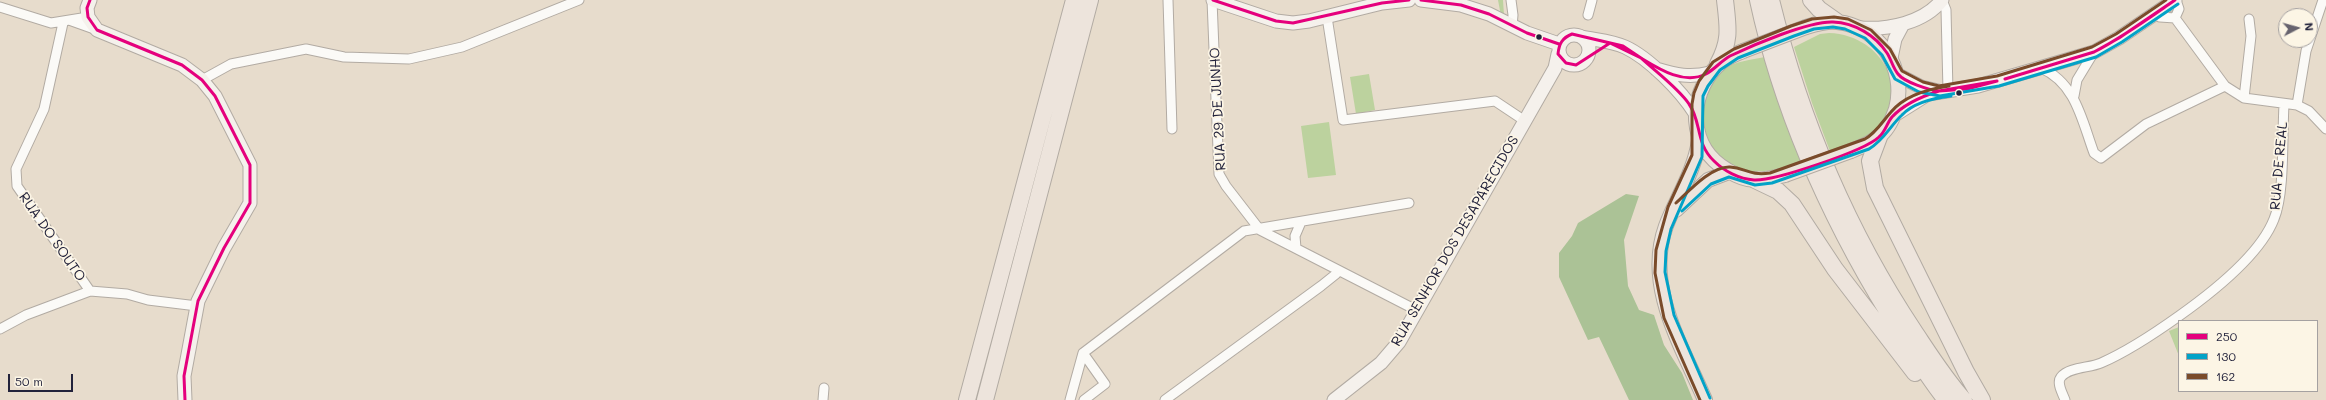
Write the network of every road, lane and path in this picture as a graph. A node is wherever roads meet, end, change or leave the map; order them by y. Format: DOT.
graph roads {
  1 [pos="90,0"];
  2 [pos="580,0"];
  3 [pos="1074,0"];
  4 [pos="1090,0"];
  5 [pos="1168,0"];
  6 [pos="1213,0"];
  7 [pos="1409,0"];
  8 [pos="1421,0"];
  9 [pos="1511,0"];
  10 [pos="1592,0"];
  11 [pos="1725,0"];
  12 [pos="1758,0"];
  13 [pos="1771,0"];
  14 [pos="1811,0"];
  15 [pos="1942,0"];
  16 [pos="2176,0"];
  17 [pos="2323,0"];
  18 [pos="1382,2"];
  19 [pos="0,7"];
  20 [pos="2156,13"];
  21 [pos="1588,15"];
  22 [pos="88,17"];
  23 [pos="1327,17"];
  24 [pos="2175,18"];
  25 [pos="2249,19"];
  26 [pos="66,21"];
  27 [pos="1836,22"];
  28 [pos="1903,24"];
  29 [pos="1512,27"];
  30 [pos="1860,28"];
  31 [pos="97,30"];
  32 [pos="1582,37"];
  33 [pos="1610,43"];
  34 [pos="1559,49"];
  35 [pos="2094,52"];
  36 [pos="1587,58"];
  37 [pos="1891,58"];
  38 [pos="1571,65"];
  39 [pos="1654,68"];
  40 [pos="2041,68"];
  41 [pos="1714,69"];
  42 [pos="1898,75"];
  43 [pos="202,80"];
  44 [pos="1543,86"];
  45 [pos="2225,86"];
  46 [pos="1944,91"];
  47 [pos="2074,96"];
  48 [pos="2244,98"];
  49 [pos="2284,105"];
  50 [pos="2297,105"];
  51 [pos="1695,112"];
  52 [pos="1893,116"];
  53 [pos="1525,121"];
  54 [pos="1172,129"];
  55 [pos="2326,129"];
  56 [pos="1879,137"];
  57 [pos="1699,141"];
  58 [pos="1729,172"];
  59 [pos="1755,180"];
  60 [pos="1409,203"];
  61 [pos="1671,216"];
  62 [pos="1301,222"];
  63 [pos="1260,230"];
  64 [pos="1296,248"];
  65 [pos="1338,270"];
  66 [pos="90,291"];
  67 [pos="197,306"];
  68 [pos="1418,311"];
  69 [pos="0,329"];
  70 [pos="1083,353"];
  71 [pos="824,388"];
  72 [pos="185,400"];
  73 [pos="823,400"];
  74 [pos="967,400"];
  75 [pos="985,400"];
  76 [pos="1070,400"];
  77 [pos="1084,400"];
  78 [pos="1165,400"];
  79 [pos="1334,400"];
  80 [pos="1705,400"];
  81 [pos="1938,400"];
  82 [pos="1946,400"];
  83 [pos="1964,400"];
  84 [pos="1982,400"];
  85 [pos="2065,400"];
  1 -- 22 [label="street"];
  2 -- 43 [label="street"];
  3 -- 74 [label="highway"];
  4 -- 75 [label="highway"];
  5 -- 54 [label="street"];
  6 -- 23 [label="street"];
  6 -- 63 [label="street, RUA 29 DE JUNHO"];
  7 -- 18 [label="street"];
  8 -- 29 [label="street"];
  9 -- 29 [label="street"];
  10 -- 21 [label="street"];
  11 -- 41 [label="highway"];
  12 -- 82 [label="highway"];
  13 -- 83 [label="highway"];
  14 -- 27 [label="highway"];
  15 -- 28 [label="street"];
  15 -- 46 [label="street"];
  16 -- 20 [label="street"];
  16 -- 24 [label="street"];
  17 -- 50 [label="street"];
  18 -- 23 [label="street"];
  19 -- 26 [label="street"];
  20 -- 24 [label="street"];
  20 -- 35 [label="street"];
  22 -- 26 [label="street"];
  22 -- 31 [label="street"];
  23 -- 53 [label="street"];
  24 -- 45 [label="street, RUA DE REAL"];
  25 -- 48 [label="street"];
  26 -- 31 [label="street"];
  26 -- 66 [label="street, RUA DO SOUTO"];
  27 -- 30 [label="main road"];
  27 -- 41 [label="main road, bridge"];
  28 -- 30 [label="street"];
  28 -- 37 [label="street"];
  29 -- 34 [label="street"];
  30 -- 37 [label="main road"];
  31 -- 43 [label="street"];
  32 -- 33 [label="street"];
  32 -- 34 [label="street"];
  32 -- 36 [label="street"];
  33 -- 36 [label="street"];
  33 -- 39 [label="street"];
  34 -- 38 [label="street"];
  34 -- 44 [label="street, RUA SENHOR DOS DESAPARECIDOS"];
  35 -- 40 [label="street"];
  35 -- 47 [label="street"];
  36 -- 38 [label="street"];
  37 -- 42 [label="main road"];
  38 -- 44 [label="street, RUA SENHOR DOS DESAPARECIDOS"];
  39 -- 41 [label="street"];
  39 -- 51 [label="street"];
  40 -- 46 [label="street"];
  40 -- 47 [label="street"];
  41 -- 51 [label="main road"];
  42 -- 46 [label="street"];
  42 -- 52 [label="main road"];
  43 -- 67 [label="street"];
  44 -- 53 [label="street, RUA SENHOR DOS DESAPARECIDOS"];
  45 -- 47 [label="street"];
  45 -- 48 [label="street, RUA DE REAL"];
  46 -- 52 [label="street"];
  48 -- 49 [label="street, RUA DE REAL"];
  49 -- 50 [label="street, RUA DE REAL"];
  49 -- 85 [label="street, RUA DE REAL"];
  50 -- 55 [label="street, RUA DE REAL"];
  51 -- 57 [label="main road"];
  52 -- 56 [label="main road"];
  53 -- 68 [label="street, RUA SENHOR DOS DESAPARECIDOS"];
  56 -- 59 [label="main road, bridge"];
  56 -- 84 [label="highway"];
  57 -- 58 [label="main road"];
  57 -- 61 [label="main road"];
  58 -- 59 [label="main road"];
  58 -- 61 [label="main road"];
  59 -- 81 [label="highway"];
  60 -- 62 [label="street"];
  61 -- 80 [label="main road"];
  62 -- 63 [label="street"];
  62 -- 64 [label="street"];
  63 -- 64 [label="street"];
  63 -- 70 [label="street"];
  64 -- 65 [label="street"];
  65 -- 68 [label="street"];
  65 -- 78 [label="street"];
  66 -- 67 [label="street"];
  66 -- 69 [label="street"];
  67 -- 72 [label="street"];
  68 -- 79 [label="street, RUA SENHOR DOS DESAPARECIDOS"];
  70 -- 76 [label="street"];
  70 -- 77 [label="street"];
  71 -- 73 [label="street"];
}
